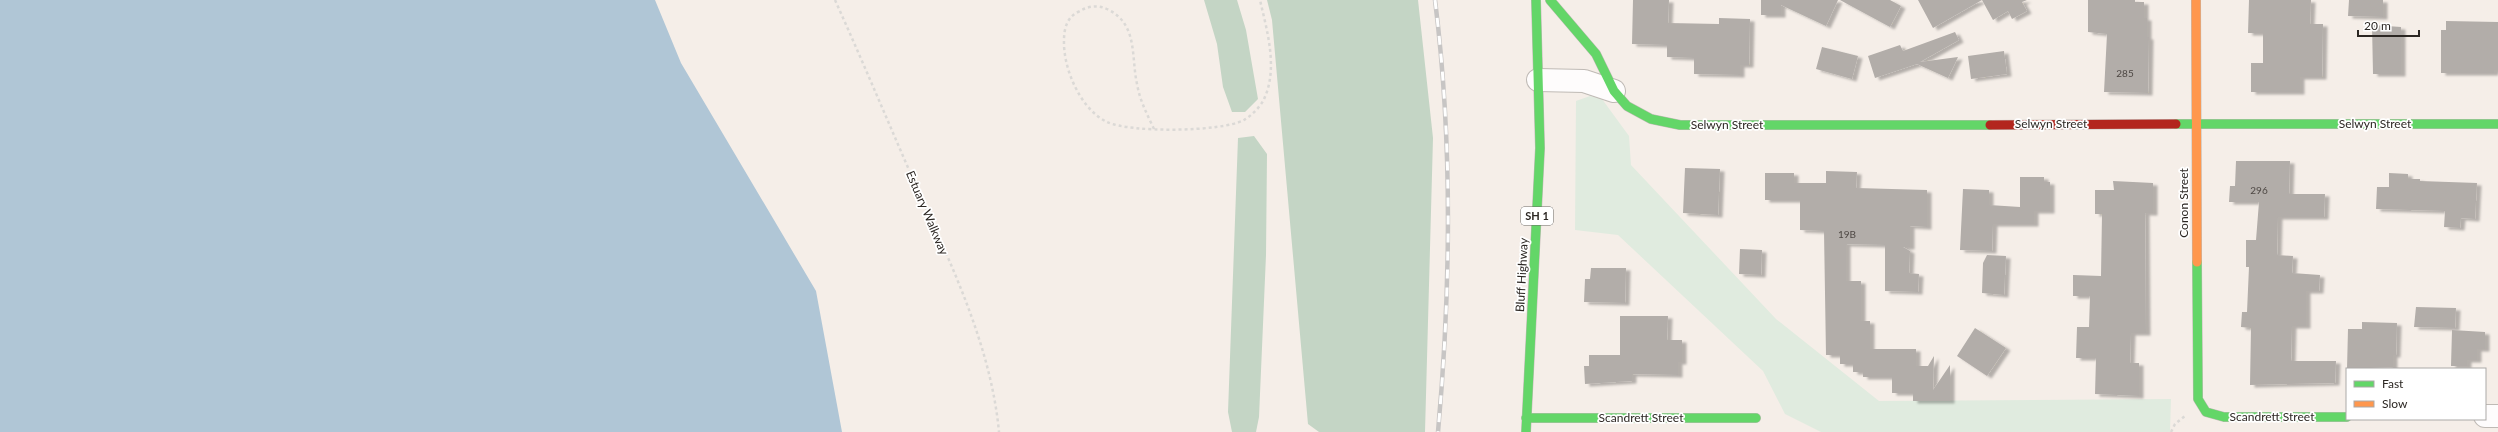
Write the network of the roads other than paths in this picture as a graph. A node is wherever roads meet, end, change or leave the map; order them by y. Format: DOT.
graph roads {
  1 [pos="1536,0"];
  2 [pos="1550,0"];
  3 [pos="2196,0"];
  4 [pos="1538,80"];
  5 [pos="1614,92"];
  6 [pos="2196,124"];
  7 [pos="2498,124"];
  8 [pos="2200,405"];
  9 [pos="2486,416"];
  10 [pos="2498,416"];
  11 [pos="2346,417"];
  12 [pos="1526,418"];
  13 [pos="1756,418"];
  14 [pos="1526,432"];
  1 -- 4 [label="main road, Bluff Highway / SH 1"];
  2 -- 5 [label="main road, Selwyn Street"];
  3 -- 6 [label="main road, Conon Street"];
  4 -- 5 [label="street, Selwyn Street"];
  4 -- 12 [label="main road, Bluff Highway / SH 1"];
  5 -- 6 [label="main road, Selwyn Street"];
  6 -- 7 [label="main road, Selwyn Street"];
  6 -- 8 [label="main road, Conon Street"];
  8 -- 11 [label="main road, Scandrett Street"];
  9 -- 10 [label="street"];
  12 -- 13 [label="main road, Scandrett Street"];
  12 -- 14 [label="main road, Bluff Highway / SH 1"];
}
